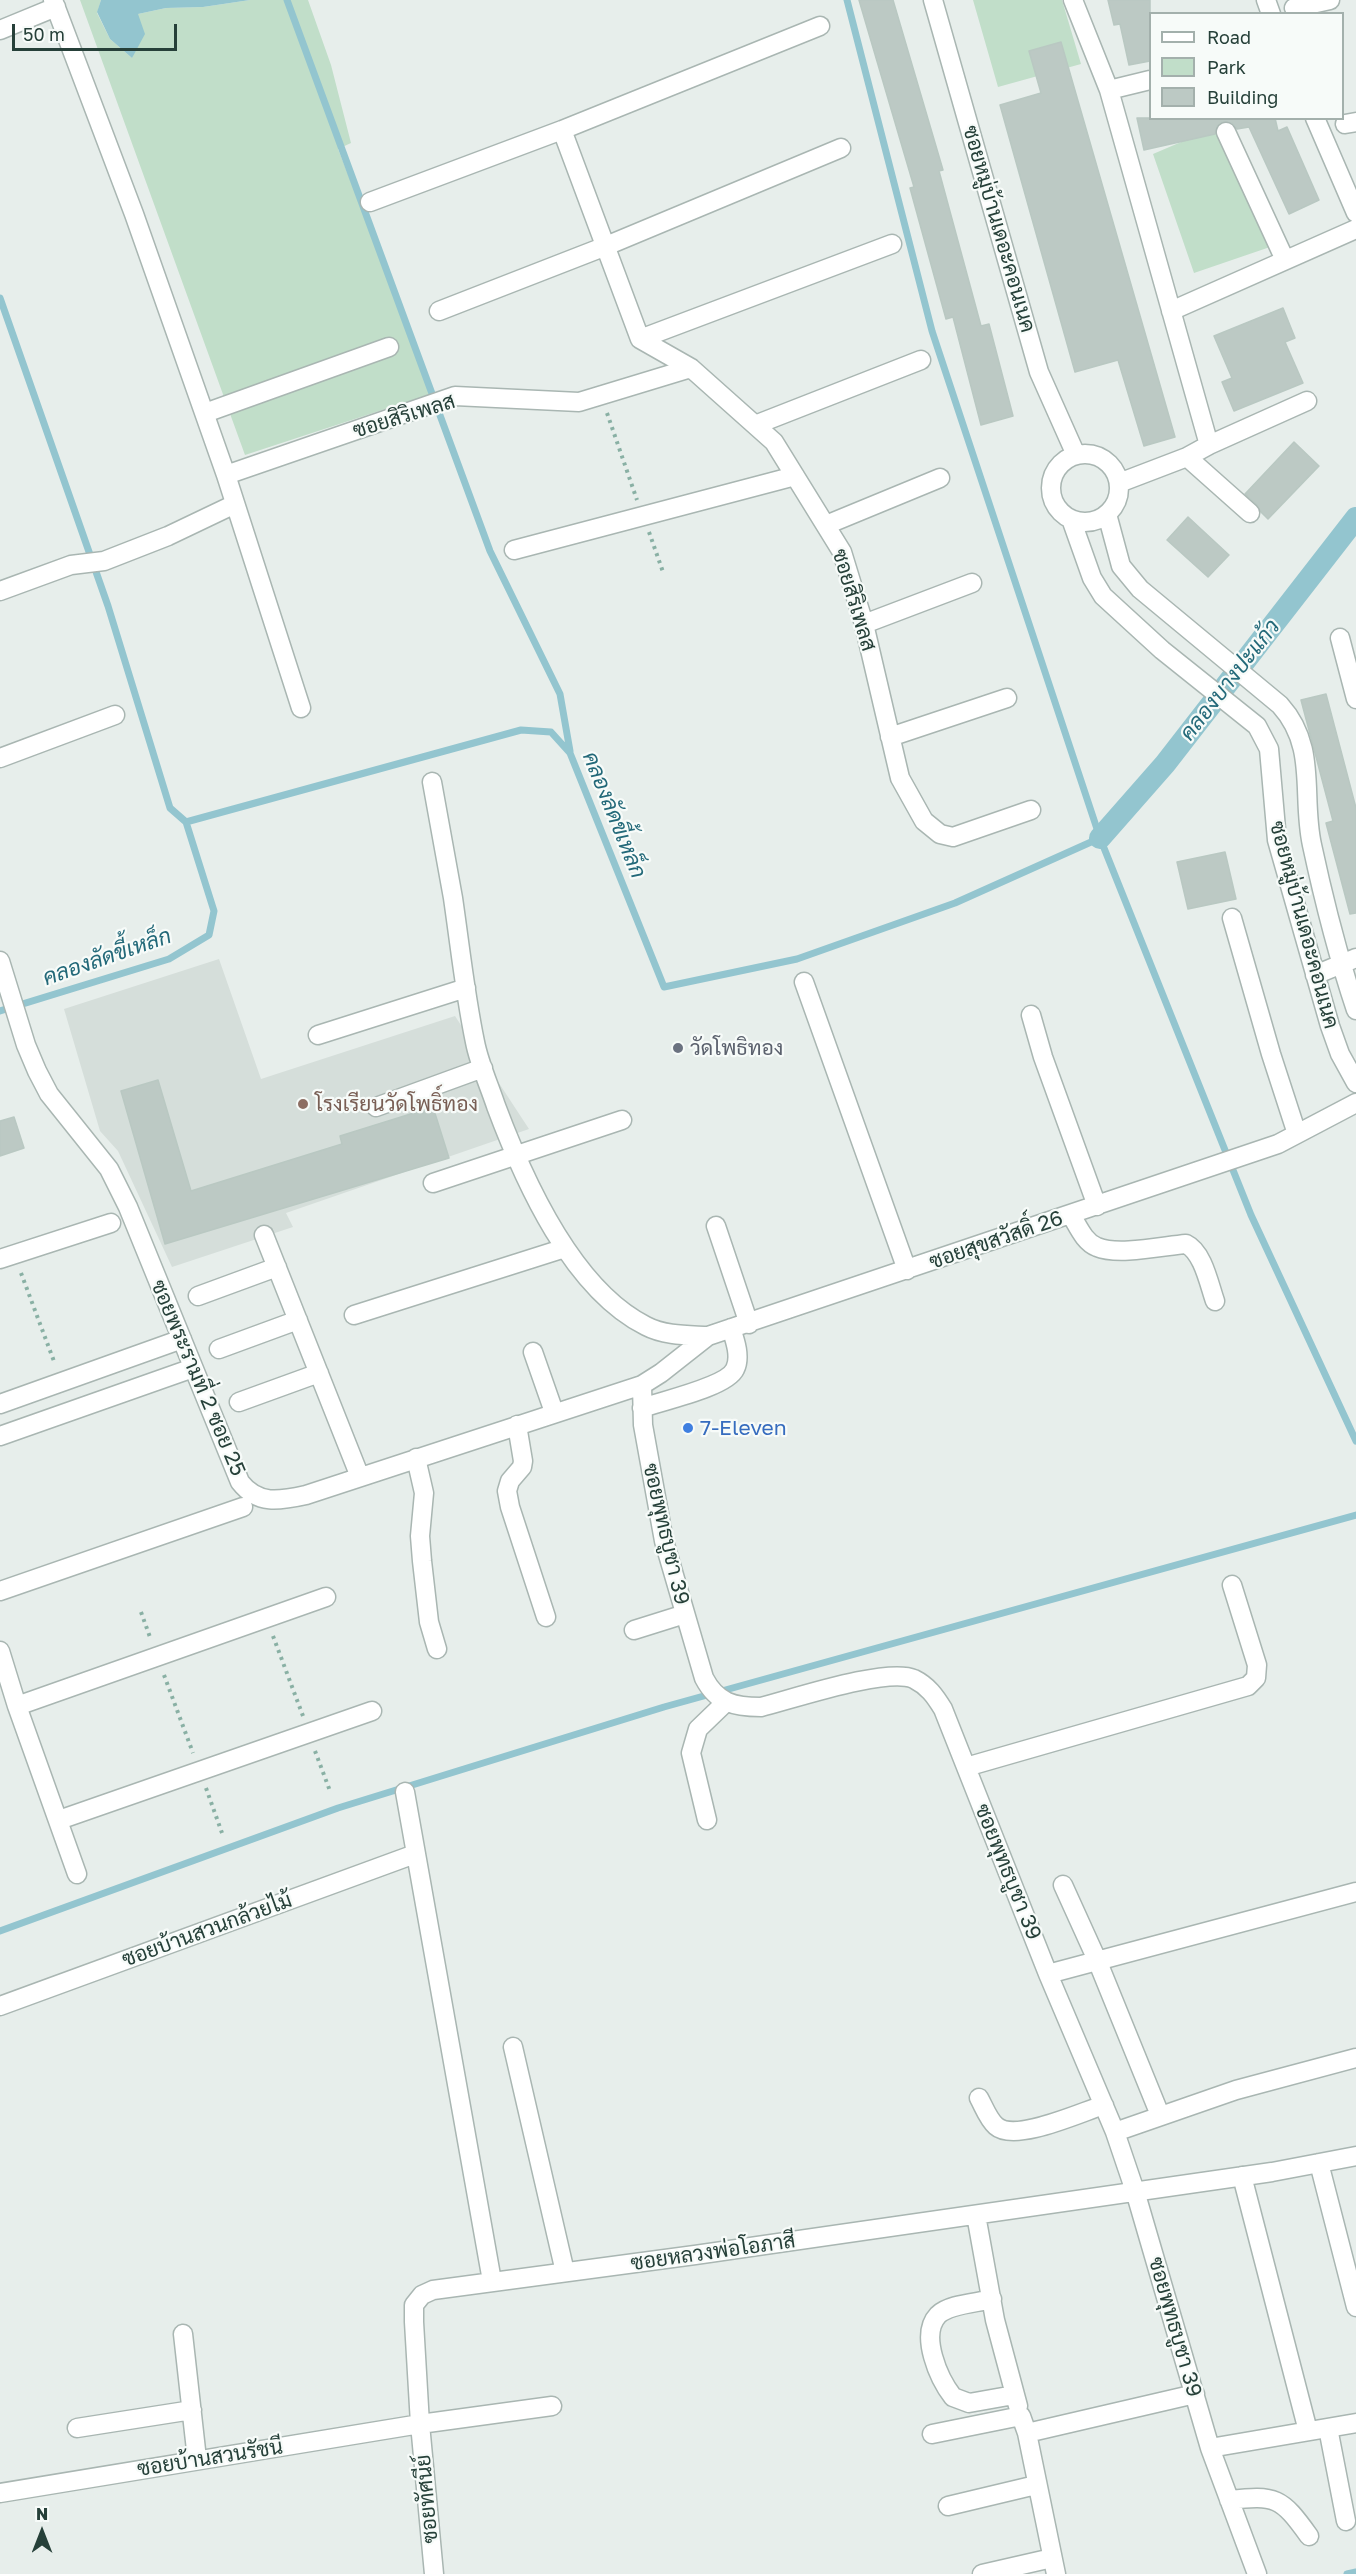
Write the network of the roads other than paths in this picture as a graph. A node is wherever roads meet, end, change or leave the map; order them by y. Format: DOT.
graph roads {
  1 [pos="933,0"];
  2 [pos="1073,0"];
  3 [pos="1330,0"];
  4 [pos="55,3"];
  5 [pos="1294,8"];
  6 [pos="820,26"];
  7 [pos="0,30"];
  8 [pos="1149,80"];
  9 [pos="1109,90"];
  10 [pos="1316,120"];
  11 [pos="562,130"];
  12 [pos="1226,132"];
  13 [pos="841,148"];
  14 [pos="370,202"];
  15 [pos="1356,213"];
  16 [pos="1356,229"];
  17 [pos="892,244"];
  18 [pos="606,246"];
  19 [pos="1285,260"];
  20 [pos="439,311"];
  21 [pos="1171,311"];
  22 [pos="640,339"];
  23 [pos="389,347"];
  24 [pos="921,360"];
  25 [pos="691,368"];
  26 [pos="1306,401"];
  27 [pos="205,413"];
  28 [pos="755,425"];
  29 [pos="1209,445"];
  30 [pos="1076,455"];
  31 [pos="1187,457"];
  32 [pos="226,475"];
  33 [pos="795,476"];
  34 [pos="940,478"];
  35 [pos="1119,483"];
  36 [pos="235,504"];
  37 [pos="1250,513"];
  38 [pos="1107,514"];
  39 [pos="1071,519"];
  40 [pos="826,525"];
  41 [pos="514,550"];
  42 [pos="972,583"];
  43 [pos="0,591"];
  44 [pos="864,624"];
  45 [pos="1340,638"];
  46 [pos="1007,698"];
  47 [pos="1356,699"];
  48 [pos="301,708"];
  49 [pos="115,715"];
  50 [pos="890,736"];
  51 [pos="0,758"];
  52 [pos="432,782"];
  53 [pos="1031,810"];
  54 [pos="1232,918"];
  55 [pos="1349,962"];
  56 [pos="1,965"];
  57 [pos="1315,975"];
  58 [pos="804,982"];
  59 [pos="466,988"];
  60 [pos="1356,1010"];
  61 [pos="1031,1015"];
  62 [pos="318,1035"];
  63 [pos="483,1068"];
  64 [pos="1356,1083"];
  65 [pos="1356,1103"];
  66 [pos="376,1107"];
  67 [pos="622,1120"];
  68 [pos="1297,1134"];
  69 [pos="514,1154"];
  70 [pos="433,1183"];
  71 [pos="1097,1206"];
  72 [pos="1071,1215"];
  73 [pos="111,1222"];
  74 [pos="716,1226"];
  75 [pos="264,1235"];
  76 [pos="565,1248"];
  77 [pos="7,1257"];
  78 [pos="277,1267"];
  79 [pos="907,1270"];
  80 [pos="198,1296"];
  81 [pos="1215,1301"];
  82 [pos="354,1315"];
  83 [pos="298,1320"];
  84 [pos="749,1324"];
  85 [pos="730,1329"];
  86 [pos="708,1336"];
  87 [pos="182,1339"];
  88 [pos="219,1349"];
  89 [pos="533,1352"];
  90 [pos="193,1368"];
  91 [pos="319,1373"];
  92 [pos="62,1382"];
  93 [pos="642,1384"];
  94 [pos="239,1402"];
  95 [pos="0,1404"];
  96 [pos="642,1408"];
  97 [pos="73,1410"];
  98 [pos="554,1412"];
  99 [pos="517,1425"];
  100 [pos="0,1436"];
  101 [pos="416,1458"];
  102 [pos="360,1477"];
  103 [pos="243,1507"];
  104 [pos="1232,1585"];
  105 [pos="0,1591"];
  106 [pos="326,1597"];
  107 [pos="685,1614"];
  108 [pos="546,1617"];
  109 [pos="634,1630"];
  110 [pos="437,1649"];
  111 [pos="0,1651"];
  112 [pos="726,1702"];
  113 [pos="17,1706"];
  114 [pos="372,1711"];
  115 [pos="966,1767"];
  116 [pos="405,1792"];
  117 [pos="59,1820"];
  118 [pos="707,1820"];
  119 [pos="415,1854"];
  120 [pos="77,1874"];
  121 [pos="1063,1886"];
  122 [pos="1356,1892"];
  123 [pos="1097,1960"];
  124 [pos="1048,1974"];
  125 [pos="0,2006"];
  126 [pos="513,2048"];
  127 [pos="1356,2058"];
  128 [pos="979,2098"];
  129 [pos="1104,2105"];
  130 [pos="1160,2115"];
  131 [pos="1115,2132"];
  132 [pos="1356,2156"];
  133 [pos="1319,2163"];
  134 [pos="1242,2176"];
  135 [pos="1135,2191"];
  136 [pos="976,2215"];
  137 [pos="565,2272"];
  138 [pos="492,2281"];
  139 [pos="992,2299"];
  140 [pos="1356,2307"];
  141 [pos="183,2334"];
  142 [pos="1195,2394"];
  143 [pos="1014,2395"];
  144 [pos="552,2406"];
  145 [pos="192,2410"];
  146 [pos="1356,2423"];
  147 [pos="420,2424"];
  148 [pos="1024,2425"];
  149 [pos="77,2428"];
  150 [pos="1328,2428"];
  151 [pos="1308,2431"];
  152 [pos="932,2434"];
  153 [pos="1210,2448"];
  154 [pos="197,2459"];
  155 [pos="1036,2486"];
  156 [pos="0,2493"];
  157 [pos="1229,2500"];
  158 [pos="948,2506"];
  159 [pos="1346,2521"];
  160 [pos="1309,2536"];
  161 [pos="1054,2566"];
  162 [pos="1254,2566"];
  163 [pos="434,2574"];
  164 [pos="982,2574"];
  1 -- 30 [label="street, ซอยหมู่บ้านเดอะคอนเนค"];
  2 -- 9 [label="street"];
  3 -- 5 [label="street"];
  4 -- 7 [label="street"];
  4 -- 27 [label="street"];
  6 -- 11 [label="street"];
  8 -- 9 [label="street"];
  9 -- 21 [label="street"];
  10 -- 15 [label="street"];
  11 -- 14 [label="street"];
  11 -- 18 [label="street"];
  12 -- 19 [label="street"];
  13 -- 18 [label="street"];
  16 -- 19 [label="street"];
  17 -- 22 [label="street"];
  18 -- 20 [label="street"];
  18 -- 22 [label="street"];
  19 -- 21 [label="street"];
  21 -- 29 [label="street"];
  22 -- 25 [label="street, ซอยสิริเพลส"];
  23 -- 27 [label="street"];
  24 -- 28 [label="street"];
  25 -- 28 [label="street, ซอยสิริเพลส"];
  25 -- 32 [label="street, ซอยสิริเพลส"];
  26 -- 29 [label="street"];
  27 -- 32 [label="street"];
  28 -- 33 [label="street, ซอยสิริเพลส"];
  29 -- 31 [label="street"];
  30 -- 35 [label="street"];
  30 -- 39 [label="street, ซอยหมู่บ้านเดอะคอนเนค"];
  31 -- 35 [label="street"];
  31 -- 37 [label="street"];
  32 -- 36 [label="street"];
  33 -- 40 [label="street, ซอยสิริเพลส"];
  33 -- 41 [label="street"];
  34 -- 40 [label="street"];
  35 -- 38 [label="street"];
  36 -- 43 [label="street"];
  36 -- 48 [label="street"];
  38 -- 39 [label="street"];
  38 -- 55 [label="street, ซอยหมู่บ้านเดอะคอนเนค"];
  39 -- 57 [label="street, ซอยหมู่บ้านเดอะคอนเนค"];
  40 -- 44 [label="street, ซอยสิริเพลส"];
  42 -- 44 [label="street"];
  44 -- 50 [label="street, ซอยสิริเพลส"];
  45 -- 47 [label="street"];
  46 -- 50 [label="street"];
  49 -- 51 [label="street"];
  50 -- 53 [label="street, ซอยสิริเพลส"];
  52 -- 59 [label="street"];
  54 -- 68 [label="street"];
  55 -- 57 [label="street"];
  55 -- 60 [label="street, ซอยหมู่บ้านเดอะคอนเนค"];
  56 -- 87 [label="street, ซอยพระรามที่ 2 ซอย 25"];
  57 -- 64 [label="street, ซอยหมู่บ้านเดอะคอนเนค"];
  58 -- 79 [label="street"];
  59 -- 62 [label="street"];
  59 -- 63 [label="street"];
  61 -- 71 [label="street"];
  63 -- 66 [label="street"];
  63 -- 69 [label="street"];
  65 -- 68 [label="street, ซอยสุขสวัสดิ์ 26"];
  67 -- 69 [label="street"];
  68 -- 71 [label="street, ซอยสุขสวัสดิ์ 26"];
  69 -- 70 [label="street"];
  69 -- 76 [label="street"];
  71 -- 72 [label="street, ซอยสุขสวัสดิ์ 26"];
  72 -- 79 [label="street, ซอยสุขสวัสดิ์ 26"];
  72 -- 81 [label="street"];
  73 -- 77 [label="street"];
  74 -- 84 [label="street"];
  75 -- 78 [label="street"];
  76 -- 82 [label="street"];
  76 -- 86 [label="street"];
  78 -- 80 [label="street"];
  78 -- 83 [label="street"];
  79 -- 84 [label="street, ซอยสุขสวัสดิ์ 26"];
  83 -- 88 [label="street"];
  83 -- 91 [label="street"];
  84 -- 85 [label="street, ซอยสุขสวัสดิ์ 26"];
  85 -- 86 [label="street, ซอยสุขสวัสดิ์ 26"];
  85 -- 96 [label="street"];
  86 -- 93 [label="street, ซอยสุขสวัสดิ์ 26"];
  87 -- 90 [label="street, ซอยพระรามที่ 2 ซอย 25"];
  87 -- 92 [label="street"];
  89 -- 98 [label="street"];
  90 -- 97 [label="street"];
  90 -- 102 [label="street, ซอยพระรามที่ 2 ซอย 25"];
  91 -- 94 [label="street"];
  91 -- 102 [label="street"];
  92 -- 95 [label="street"];
  92 -- 97 [label="street"];
  93 -- 96 [label="street, ซอยพุทธบูชา 39"];
  93 -- 98 [label="street, ซอยพระรามที่ 2 ซอย 25"];
  96 -- 107 [label="street, ซอยพุทธบูชา 39"];
  97 -- 100 [label="street"];
  98 -- 99 [label="street, ซอยพระรามที่ 2 ซอย 25"];
  99 -- 101 [label="street, ซอยพระรามที่ 2 ซอย 25"];
  99 -- 108 [label="street"];
  101 -- 102 [label="street, ซอยพระรามที่ 2 ซอย 25"];
  101 -- 110 [label="street"];
  103 -- 105 [label="street"];
  104 -- 115 [label="street"];
  106 -- 113 [label="street"];
  107 -- 109 [label="street"];
  107 -- 112 [label="street, ซอยพุทธบูชา 39"];
  111 -- 113 [label="street"];
  112 -- 115 [label="street, ซอยพุทธบูชา 39"];
  112 -- 118 [label="street"];
  113 -- 117 [label="street"];
  114 -- 117 [label="street"];
  115 -- 124 [label="street, ซอยพุทธบูชา 39"];
  116 -- 119 [label="street"];
  117 -- 120 [label="street"];
  119 -- 125 [label="street, ซอยบ้านสวนกล้วยไม้"];
  119 -- 138 [label="street"];
  121 -- 123 [label="street"];
  122 -- 123 [label="street"];
  123 -- 124 [label="street"];
  123 -- 130 [label="street"];
  124 -- 129 [label="street, ซอยพุทธบูชา 39"];
  126 -- 137 [label="street"];
  127 -- 130 [label="street"];
  128 -- 129 [label="street"];
  129 -- 131 [label="street, ซอยพุทธบูชา 39"];
  130 -- 131 [label="street"];
  131 -- 135 [label="street, ซอยพุทธบูชา 39"];
  132 -- 133 [label="street, ซอยหลวงพ่อโอภาสี"];
  133 -- 134 [label="street, ซอยหลวงพ่อโอภาสี"];
  133 -- 140 [label="street"];
  134 -- 135 [label="street, ซอยหลวงพ่อโอภาสี"];
  134 -- 151 [label="street"];
  135 -- 136 [label="street, ซอยหลวงพ่อโอภาสี"];
  135 -- 142 [label="street, ซอยพุทธบูชา 39"];
  136 -- 137 [label="street, ซอยหลวงพ่อโอภาสี"];
  136 -- 139 [label="street"];
  137 -- 138 [label="street, ซอยหลวงพ่อโอภาสี"];
  138 -- 147 [label="street, ซอยหลวงพ่อโอภาสี"];
  139 -- 143 [label="street"];
  139 -- 143 [label="street"];
  141 -- 145 [label="street"];
  142 -- 148 [label="street"];
  142 -- 153 [label="street, ซอยพุทธบูชา 39"];
  143 -- 148 [label="street"];
  144 -- 147 [label="street, ซอยบ้านสวนรัชนี"];
  145 -- 149 [label="street"];
  145 -- 154 [label="street"];
  146 -- 150 [label="street"];
  147 -- 154 [label="street, ซอยบ้านสวนรัชนี"];
  147 -- 163 [label="street, ซอยทัศนีย์"];
  148 -- 152 [label="street"];
  148 -- 155 [label="street"];
  150 -- 151 [label="street"];
  150 -- 159 [label="street"];
  151 -- 153 [label="street"];
  153 -- 157 [label="street, ซอยพุทธบูชา 39"];
  154 -- 156 [label="street, ซอยบ้านสวนรัชนี"];
  155 -- 158 [label="street"];
  155 -- 161 [label="street"];
  157 -- 160 [label="street"];
  157 -- 162 [label="street, ซอยพุทธบูชา 39"];
  161 -- 164 [label="street"];
}
